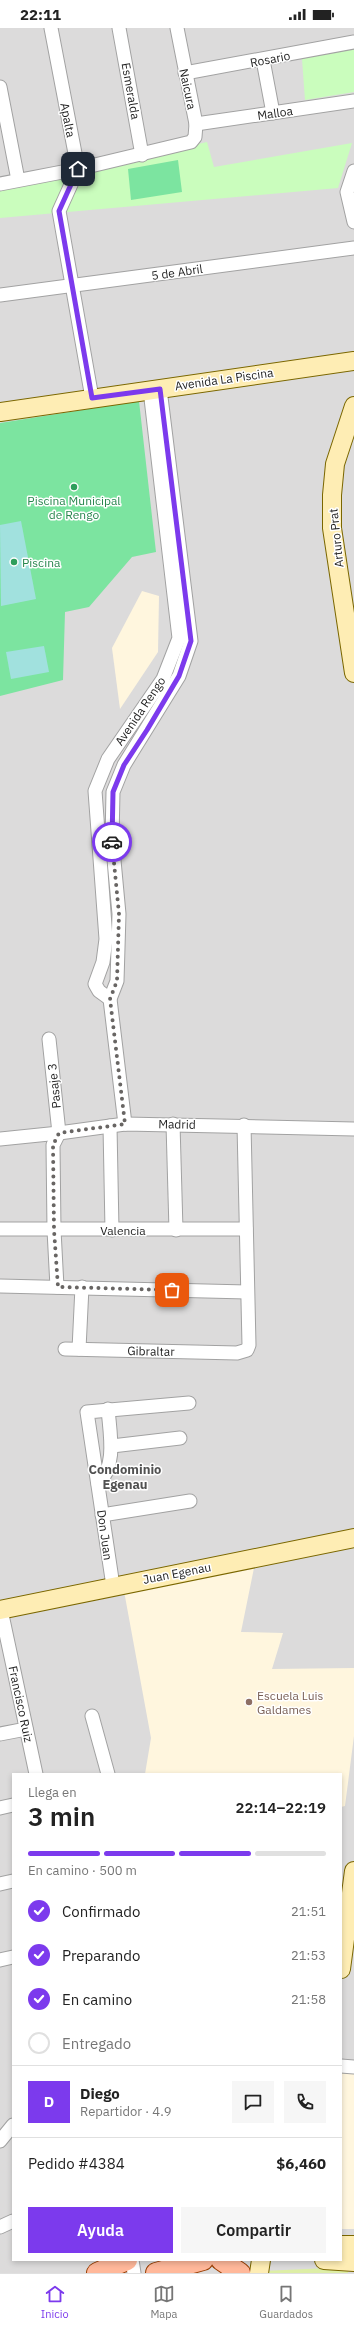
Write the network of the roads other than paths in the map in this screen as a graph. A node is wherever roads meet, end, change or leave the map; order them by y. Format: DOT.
graph roads {
  1 [pos="51,28"];
  2 [pos="119,28"];
  3 [pos="177,28"];
  4 [pos="354,42"];
  5 [pos="263,60"];
  6 [pos="185,73"];
  7 [pos="0,87"];
  8 [pos="354,101"];
  9 [pos="273,113"];
  10 [pos="196,124"];
  11 [pos="142,155"];
  12 [pos="78,169"];
  13 [pos="354,171"];
  14 [pos="18,180"];
  15 [pos="0,184"];
  16 [pos="354,222"];
  17 [pos="354,248"];
  18 [pos="72,286"];
  19 [pos="0,295"];
  20 [pos="354,361"];
  21 [pos="155,389"];
  22 [pos="92,398"];
  23 [pos="354,406"];
  24 [pos="0,412"];
  25 [pos="354,673"];
  26 [pos="110,999"];
  27 [pos="49,1039"];
  28 [pos="125,1124"];
  29 [pos="173,1124"];
  30 [pos="244,1125"];
  31 [pos="110,1126"];
  32 [pos="354,1129"];
  33 [pos="59,1133"];
  34 [pos="0,1136"];
  35 [pos="0,1229"];
  36 [pos="246,1229"];
  37 [pos="54,1230"];
  38 [pos="112,1230"];
  39 [pos="176,1230"];
  40 [pos="0,1286"];
  41 [pos="58,1287"];
  42 [pos="82,1287"];
  43 [pos="247,1292"];
  44 [pos="65,1349"];
  45 [pos="79,1349"];
  46 [pos="189,1403"];
  47 [pos="108,1409"];
  48 [pos="180,1438"];
  49 [pos="112,1446"];
  50 [pos="98,1484"];
  51 [pos="190,1501"];
  52 [pos="102,1515"];
  53 [pos="354,1538"];
  54 [pos="113,1586"];
  55 [pos="1,1610"];
  56 [pos="92,1716"];
  57 [pos="26,1729"];
  58 [pos="0,1734"];
  59 [pos="36,1773"];
  60 [pos="108,1773"];
  61 [pos="12,1805"];
  62 [pos="0,1808"];
  63 [pos="354,1871"];
  64 [pos="12,1881"];
  65 [pos="0,1884"];
  66 [pos="12,1957"];
  67 [pos="0,1960"];
  68 [pos="342,1961"];
  69 [pos="342,2066"];
  70 [pos="354,2067"];
  71 [pos="12,2126"];
  72 [pos="0,2141"];
  73 [pos="12,2221"];
  74 [pos="0,2227"];
  75 [pos="342,2245"];
  76 [pos="354,2245"];
  77 [pos="125,2261"];
  78 [pos="132,2261"];
  79 [pos="199,2261"];
  80 [pos="222,2261"];
  81 [pos="261,2261"];
  82 [pos="339,2261"];
  83 [pos="354,2262"];
  84 [pos="96,2273"];
  85 [pos="134,2273"];
  86 [pos="156,2273"];
  87 [pos="240,2273"];
  88 [pos="259,2273"];
  1 -- 12 [label="street, Apalta"];
  2 -- 11 [label="street, Esmeralda"];
  3 -- 6 [label="street, Naicura"];
  4 -- 5 [label="street, Rosario"];
  5 -- 6 [label="street, Rosario"];
  5 -- 9 [label="street"];
  6 -- 10 [label="street, Naicura"];
  7 -- 14 [label="street"];
  8 -- 9 [label="street, Malloa"];
  9 -- 10 [label="street, Malloa"];
  10 -- 11 [label="street, Naicura"];
  11 -- 12 [label="street"];
  12 -- 14 [label="street"];
  12 -- 18 [label="street"];
  13 -- 16 [label="street"];
  14 -- 15 [label="street"];
  17 -- 18 [label="street, 5 de Abril"];
  18 -- 19 [label="street, 5 de Abril"];
  18 -- 22 [label="street"];
  20 -- 21 [label="main road, Avenida La Piscina"];
  21 -- 22 [label="main road, Avenida La Piscina"];
  21 -- 26 [label="street, Avenida Rengo"];
  21 -- 26 [label="street, Avenida Rengo"];
  22 -- 24 [label="main road, Avenida La Piscina"];
  23 -- 25 [label="main road, Arturo Prat"];
  26 -- 28 [label="street, Avenida Rengo"];
  27 -- 33 [label="street, Pasaje 3"];
  28 -- 29 [label="street, Madrid"];
  28 -- 31 [label="street, Madrid"];
  29 -- 30 [label="street, Madrid"];
  29 -- 39 [label="street"];
  30 -- 32 [label="street, Madrid"];
  30 -- 36 [label="street"];
  31 -- 33 [label="street, Madrid"];
  31 -- 38 [label="street"];
  33 -- 34 [label="street, Madrid"];
  33 -- 37 [label="street"];
  35 -- 37 [label="street, Valencia"];
  36 -- 39 [label="street, Valencia"];
  36 -- 43 [label="street"];
  37 -- 38 [label="street, Valencia"];
  37 -- 41 [label="street"];
  38 -- 39 [label="street, Valencia"];
  40 -- 41 [label="street"];
  41 -- 42 [label="street"];
  42 -- 43 [label="street"];
  42 -- 45 [label="street"];
  43 -- 45 [label="street, Gibraltar"];
  44 -- 45 [label="street, Gibraltar"];
  46 -- 47 [label="street"];
  47 -- 49 [label="street"];
  47 -- 50 [label="street, Don Juan"];
  48 -- 49 [label="street"];
  49 -- 50 [label="street"];
  50 -- 52 [label="street, Don Juan"];
  51 -- 52 [label="street"];
  52 -- 54 [label="street, Don Juan"];
  53 -- 54 [label="main road, Juan Egenau"];
  54 -- 55 [label="main road, Juan Egenau"];
  55 -- 57 [label="street, Francisco Ruiz"];
  56 -- 60 [label="street"];
  57 -- 58 [label="street"];
  57 -- 59 [label="street, Francisco Ruiz"];
  61 -- 62 [label="street"];
  63 -- 68 [label="main road"];
  64 -- 65 [label="street"];
  66 -- 67 [label="street"];
  69 -- 70 [label="street"];
  71 -- 72 [label="street"];
  73 -- 74 [label="street"];
  75 -- 76 [label="main road"];
  77 -- 84 [label="main road"];
  78 -- 85 [label="street"];
  79 -- 86 [label="main road"];
  80 -- 87 [label="main road"];
  81 -- 88 [label="main road"];
  82 -- 83 [label="main road"];
}
